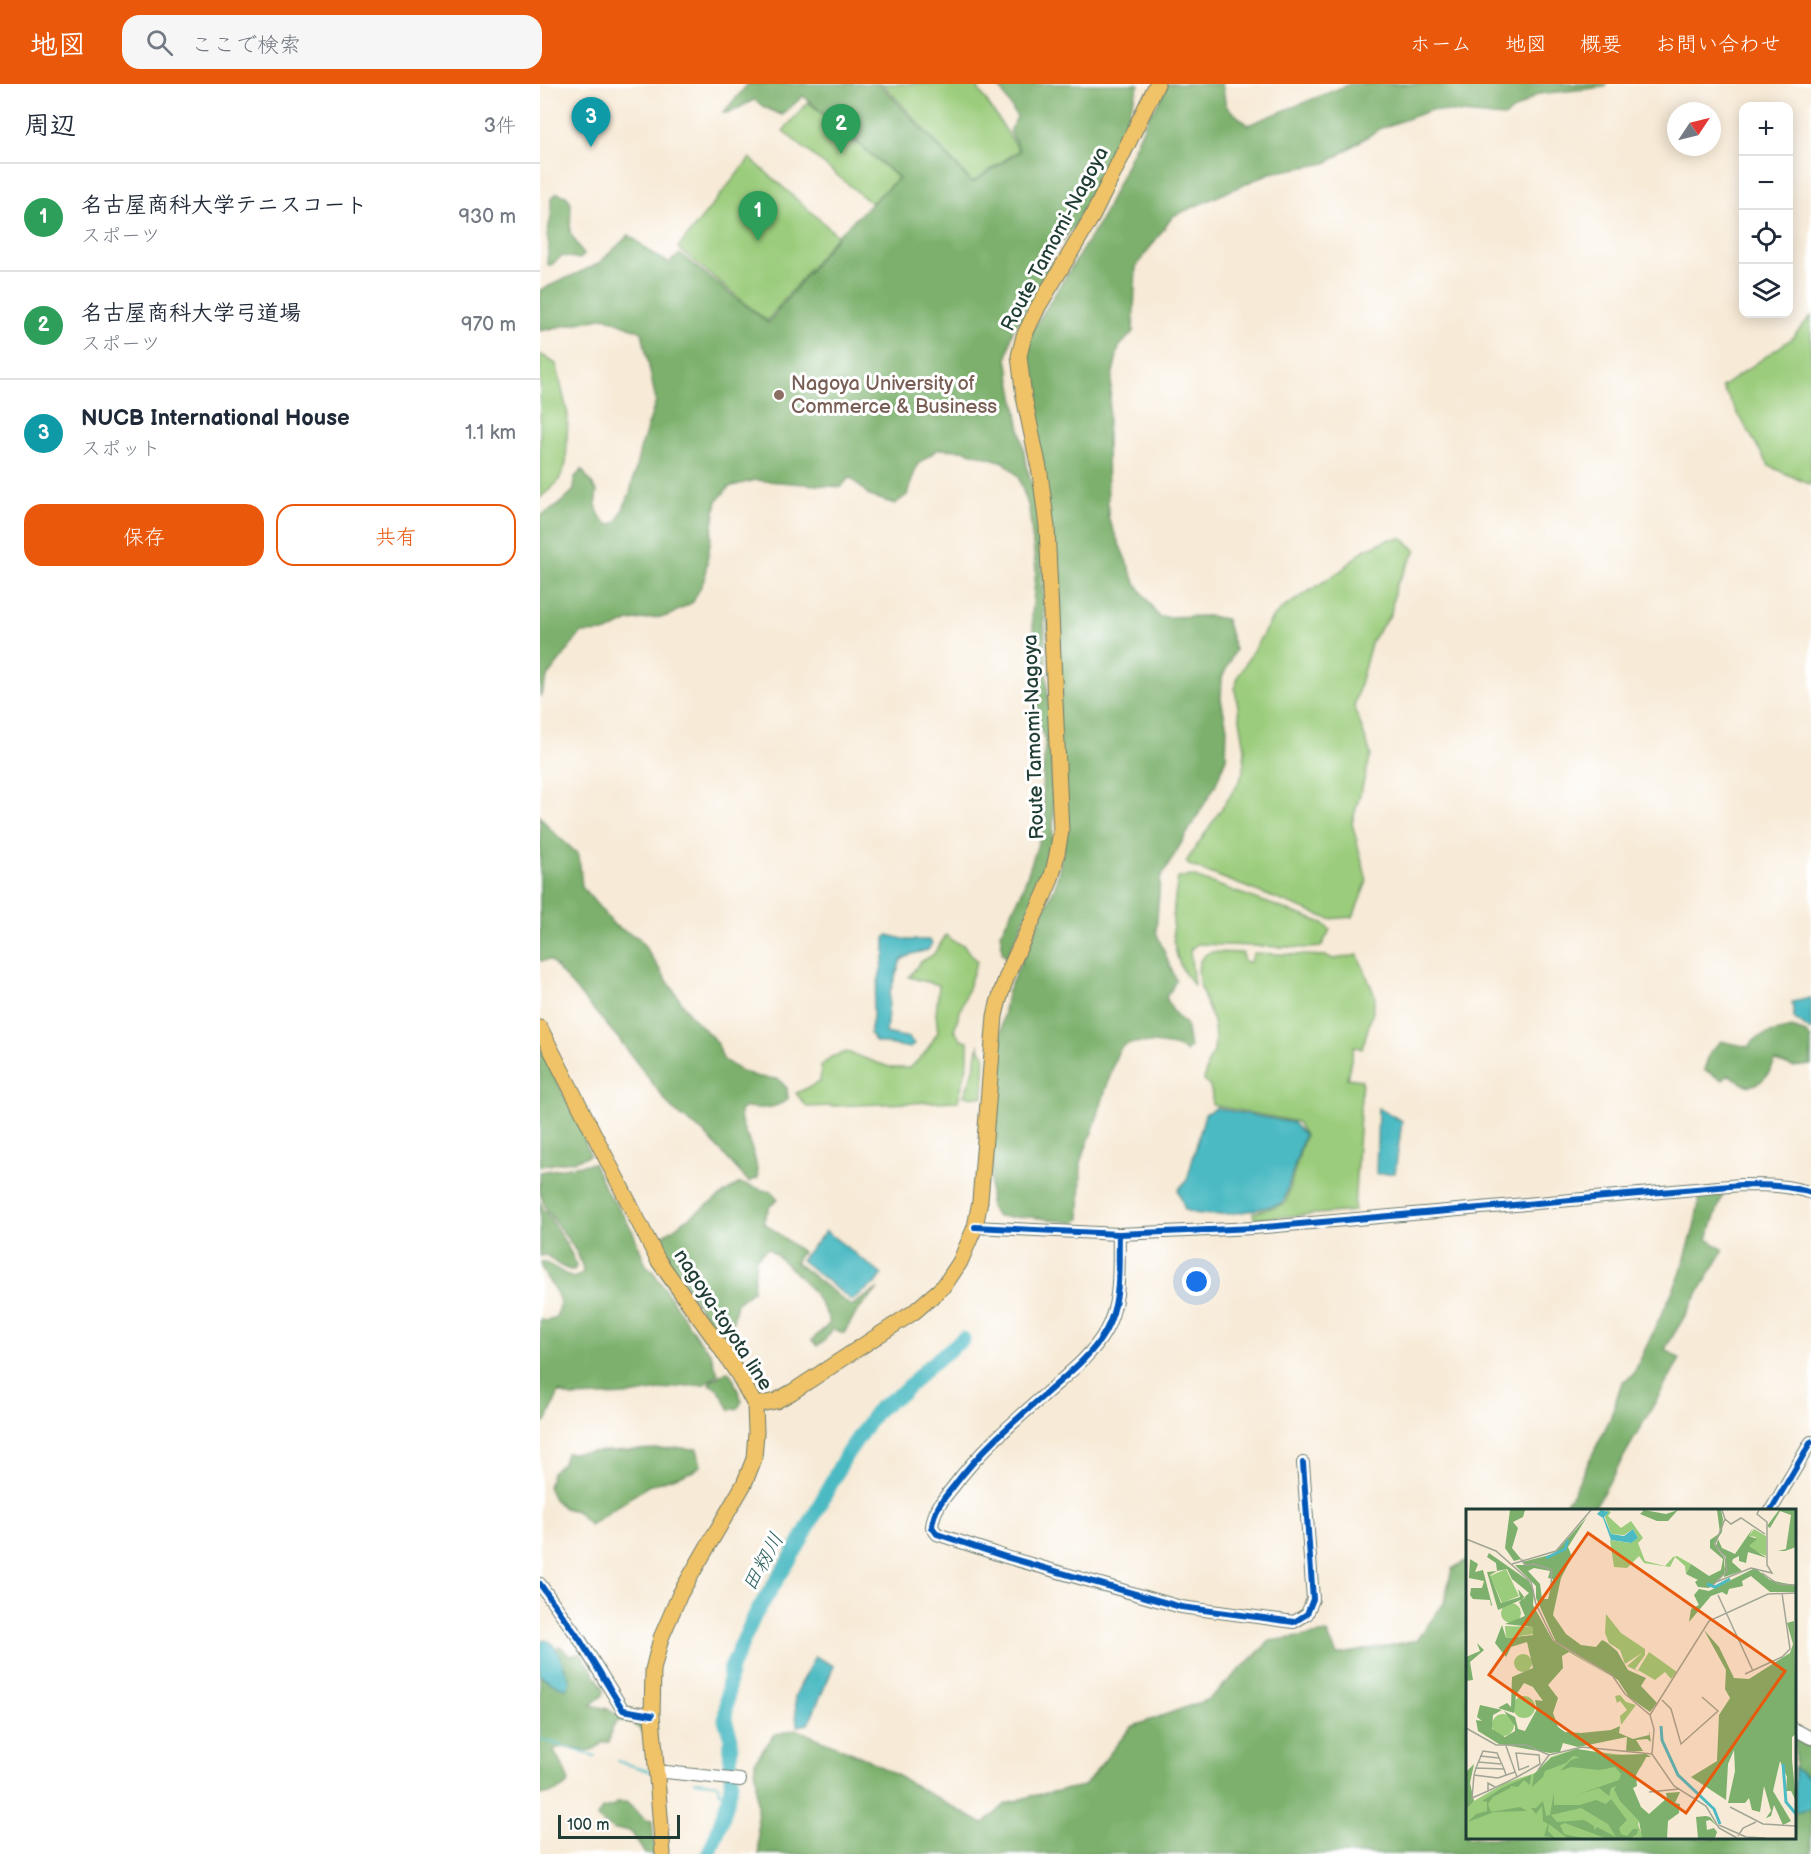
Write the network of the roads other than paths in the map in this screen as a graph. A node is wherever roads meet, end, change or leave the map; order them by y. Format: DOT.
graph roads {
  1 [pos="1157,84"];
  2 [pos="540,1028"];
  3 [pos="1811,1193"];
  4 [pos="975,1227"];
  5 [pos="1119,1234"];
  6 [pos="755,1406"];
  7 [pos="1811,1442"];
  8 [pos="1303,1463"];
  9 [pos="1772,1509"];
  10 [pos="540,1584"];
  11 [pos="652,1715"];
  12 [pos="1796,1730"];
  13 [pos="1811,1738"];
  14 [pos="657,1773"];
  15 [pos="737,1780"];
  16 [pos="663,1854"];
  1 -- 4 [label="main road, Route Tamomi-Nagoya"];
  2 -- 6 [label="main road, nagoya-toyota line"];
  3 -- 5 [label="street"];
  4 -- 5 [label="street"];
  4 -- 6 [label="main road, Route Tamomi-Nagoya"];
  5 -- 8 [label="street"];
  6 -- 11 [label="main road, nagoya-toyota line"];
  7 -- 9 [label="street"];
  10 -- 11 [label="street"];
  11 -- 14 [label="main road, nagoya-toyota line"];
  12 -- 13 [label="street"];
  14 -- 15 [label="street"];
  14 -- 16 [label="main road, nagoya-toyota line"];
}
